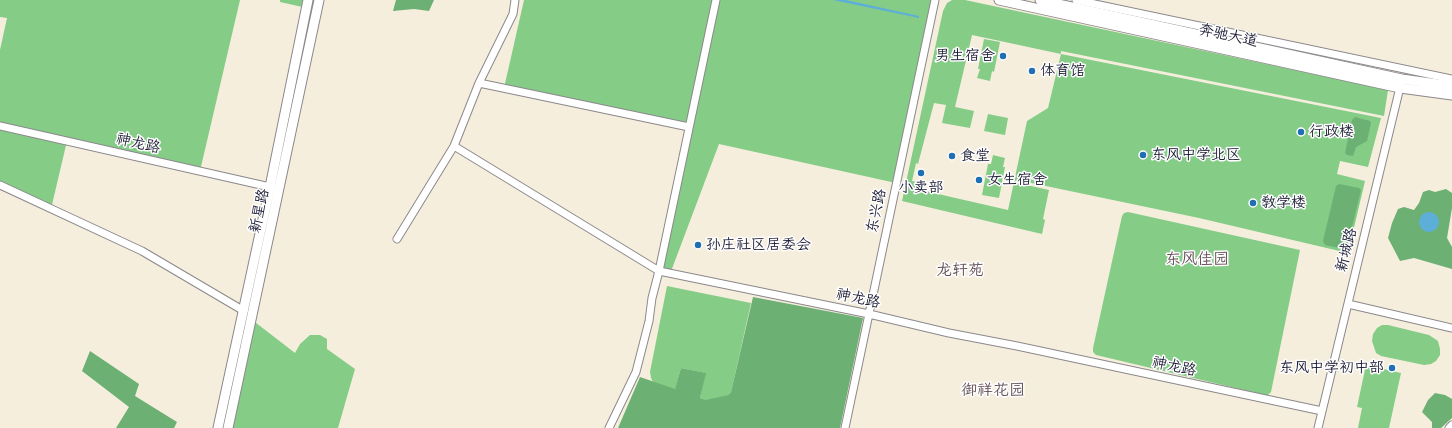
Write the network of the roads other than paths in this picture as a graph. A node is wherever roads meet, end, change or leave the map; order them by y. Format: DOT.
graph roads {
  1 [pos="308,0"];
  2 [pos="319,0"];
  3 [pos="515,0"];
  4 [pos="716,0"];
  5 [pos="935,0"];
  6 [pos="999,0"];
  7 [pos="1040,0"];
  8 [pos="1076,0"];
  9 [pos="1333,59"];
  10 [pos="1375,68"];
  11 [pos="1452,79"];
  12 [pos="479,83"];
  13 [pos="1401,83"];
  14 [pos="1452,86"];
  15 [pos="1452,95"];
  16 [pos="0,126"];
  17 [pos="690,127"];
  18 [pos="454,146"];
  19 [pos="0,185"];
  20 [pos="270,187"];
  21 [pos="397,239"];
  22 [pos="659,271"];
  23 [pos="1348,304"];
  24 [pos="244,311"];
  25 [pos="869,314"];
  26 [pos="1452,328"];
  27 [pos="1322,412"];
  28 [pos="1452,425"];
  29 [pos="218,428"];
  30 [pos="228,428"];
  31 [pos="610,428"];
  32 [pos="845,428"];
  33 [pos="1318,428"];
  34 [pos="1449,428"];
  1 -- 20 [label="main road, 新星路"];
  2 -- 30 [label="main road, 新星路"];
  3 -- 12 [label="street"];
  4 -- 17 [label="street"];
  5 -- 25 [label="street, 东兴路"];
  6 -- 13 [label="main road, 奔驰大道"];
  7 -- 9 [label="main road, 奔驰大道"];
  8 -- 9 [label="street"];
  9 -- 10 [label="main road, 奔驰大道"];
  10 -- 11 [label="street"];
  10 -- 13 [label="main road, 奔驰大道"];
  12 -- 17 [label="street"];
  12 -- 18 [label="street"];
  13 -- 14 [label="main road, 奔驰大道"];
  13 -- 15 [label="main road, 奔驰大道"];
  13 -- 23 [label="street, 新城路"];
  16 -- 20 [label="street, 神龙路"];
  17 -- 22 [label="street"];
  18 -- 21 [label="street"];
  18 -- 22 [label="street, 神龙路"];
  19 -- 24 [label="street"];
  20 -- 24 [label="main road, 新星路"];
  22 -- 25 [label="street, 神龙路"];
  22 -- 31 [label="street"];
  23 -- 26 [label="street"];
  23 -- 27 [label="street, 新城路"];
  24 -- 29 [label="main road, 新星路"];
  25 -- 27 [label="street, 神龙路"];
  25 -- 32 [label="street, 东兴路"];
  27 -- 33 [label="street, 新城路"];
  28 -- 34 [label="street"];
}
